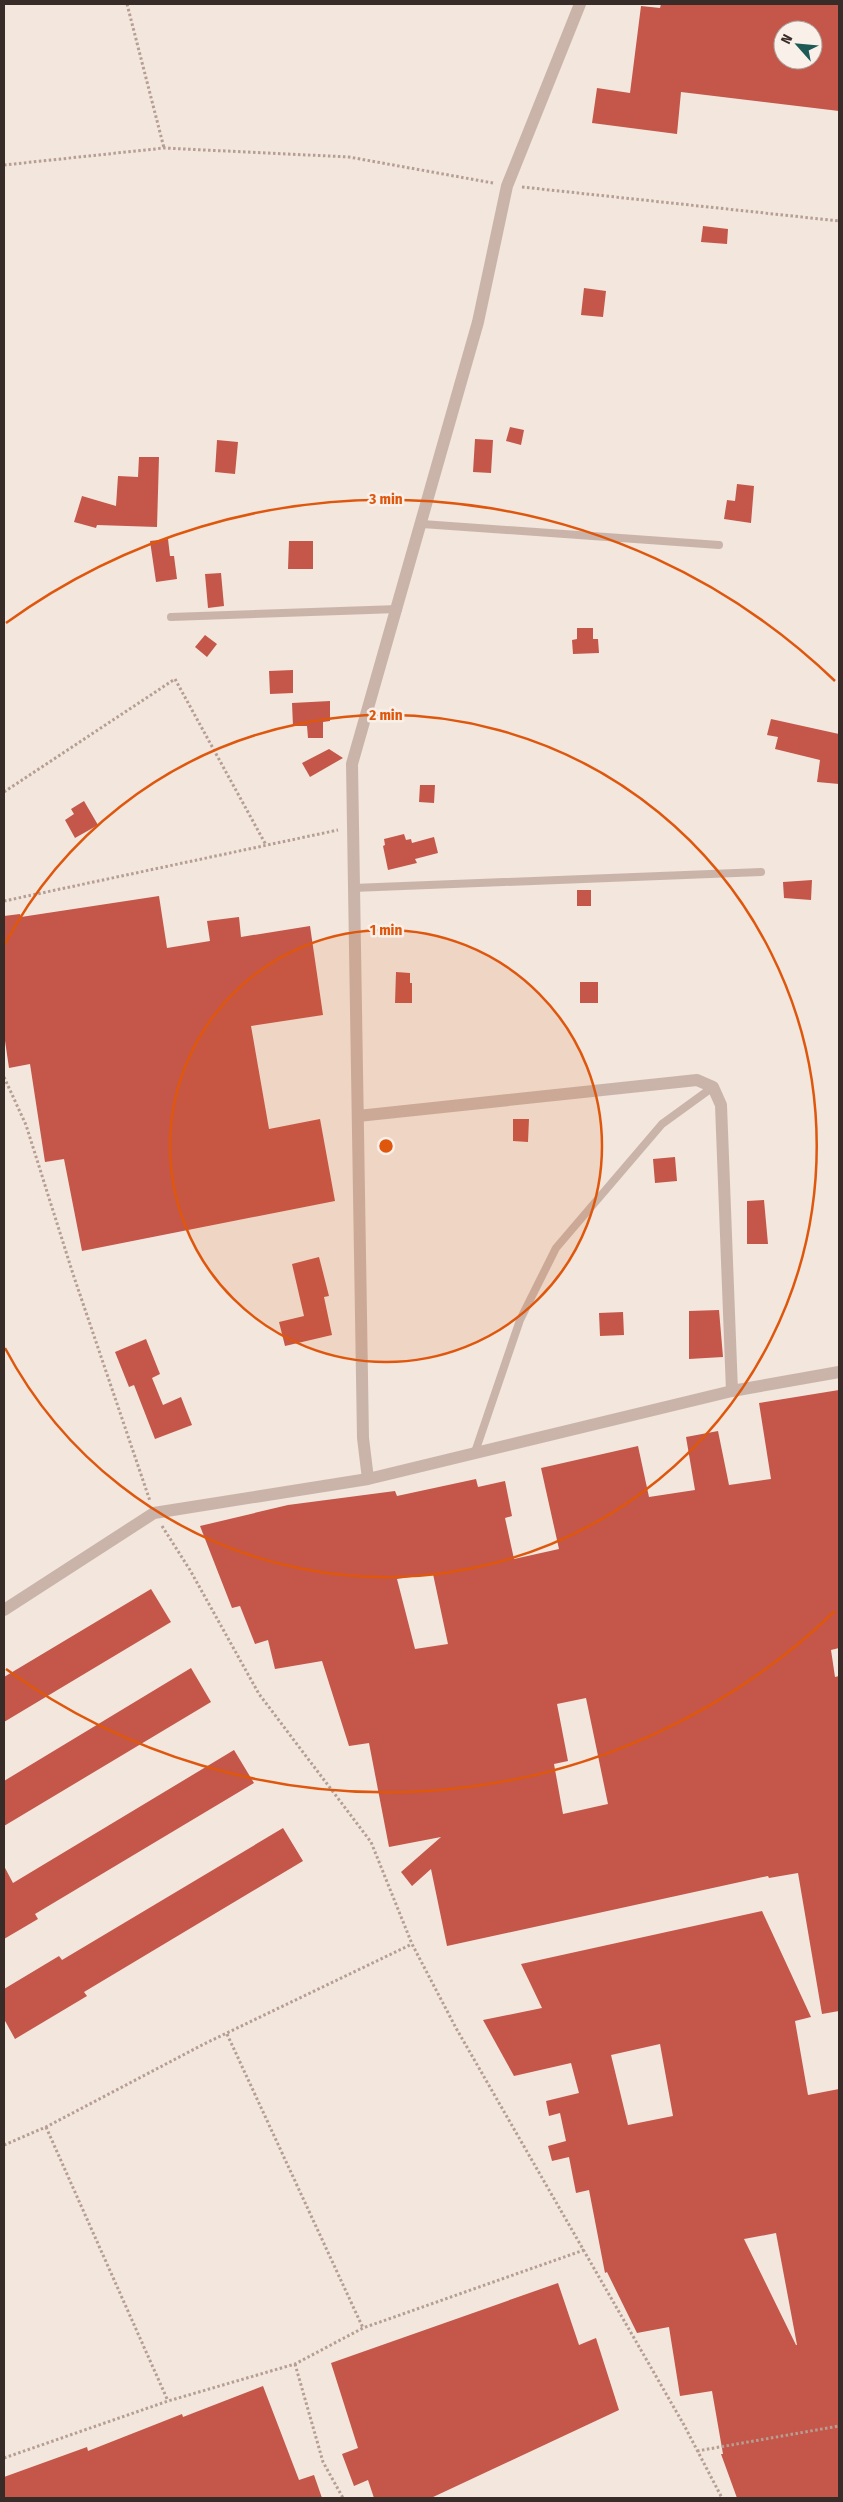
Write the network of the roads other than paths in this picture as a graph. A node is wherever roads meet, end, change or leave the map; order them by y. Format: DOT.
graph roads {
  1 [pos="580,4"];
  2 [pos="422,524"];
  3 [pos="719,545"];
  4 [pos="398,609"];
  5 [pos="171,617"];
  6 [pos="761,872"];
  7 [pos="353,888"];
  8 [pos="713,1087"];
  9 [pos="358,1116"];
  10 [pos="839,1372"];
  11 [pos="732,1391"];
  12 [pos="474,1455"];
  13 [pos="368,1480"];
  14 [pos="4,1610"];
  1 -- 2 [label="street"];
  2 -- 3 [label="lane"];
  2 -- 4 [label="street"];
  4 -- 5 [label="lane"];
  4 -- 7 [label="street"];
  6 -- 7 [label="lane"];
  7 -- 9 [label="street"];
  8 -- 9 [label="street"];
  8 -- 11 [label="street"];
  8 -- 12 [label="lane"];
  9 -- 13 [label="street"];
  10 -- 11 [label="street"];
  11 -- 12 [label="street"];
  12 -- 13 [label="street"];
  13 -- 14 [label="street"];
}
